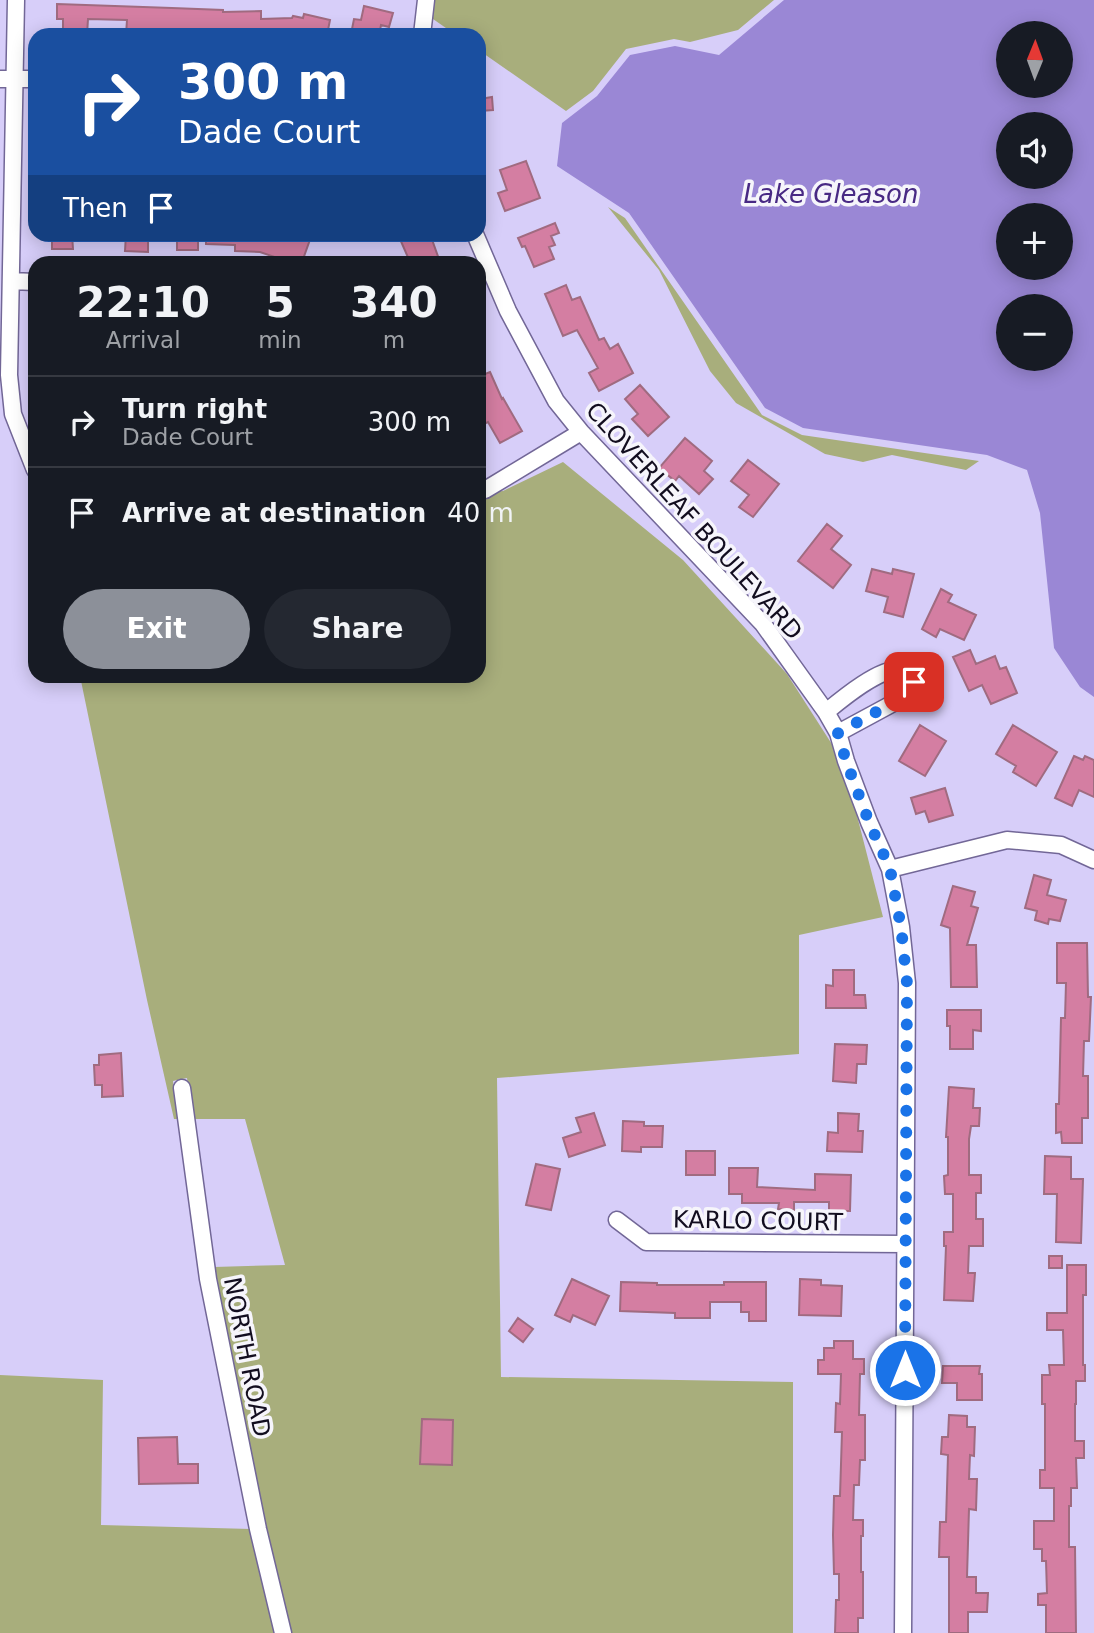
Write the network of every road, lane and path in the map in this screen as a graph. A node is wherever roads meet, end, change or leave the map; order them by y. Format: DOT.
graph roads {
  1 [pos="16,0"];
  2 [pos="426,0"];
  3 [pos="423,28"];
  4 [pos="7,79"];
  5 [pos="28,79"];
  6 [pos="486,260"];
  7 [pos="11,281"];
  8 [pos="28,282"];
  9 [pos="581,432"];
  10 [pos="28,452"];
  11 [pos="486,489"];
  12 [pos="826,712"];
  13 [pos="838,733"];
  14 [pos="1094,860"];
  15 [pos="890,869"];
  16 [pos="182,1088"];
  17 [pos="617,1220"];
  18 [pos="905,1244"];
  19 [pos="283,1633"];
  20 [pos="903,1633"];
  1 -- 4 [label="street"];
  2 -- 3 [label="street"];
  4 -- 5 [label="street"];
  4 -- 7 [label="street"];
  6 -- 9 [label="street, CLOVERLEAF BOULEVARD"];
  7 -- 8 [label="street"];
  7 -- 10 [label="street"];
  9 -- 11 [label="street"];
  9 -- 12 [label="street, CLOVERLEAF BOULEVARD"];
  12 -- 13 [label="street, CLOVERLEAF BOULEVARD"];
  12 -- 13 [label="street"];
  13 -- 15 [label="street, CLOVERLEAF BOULEVARD"];
  14 -- 15 [label="street"];
  15 -- 18 [label="street, CLOVERLEAF BOULEVARD"];
  16 -- 19 [label="street, NORTH ROAD"];
  17 -- 18 [label="street, KARLO COURT"];
  18 -- 20 [label="street, CLOVERLEAF BOULEVARD"];
}
